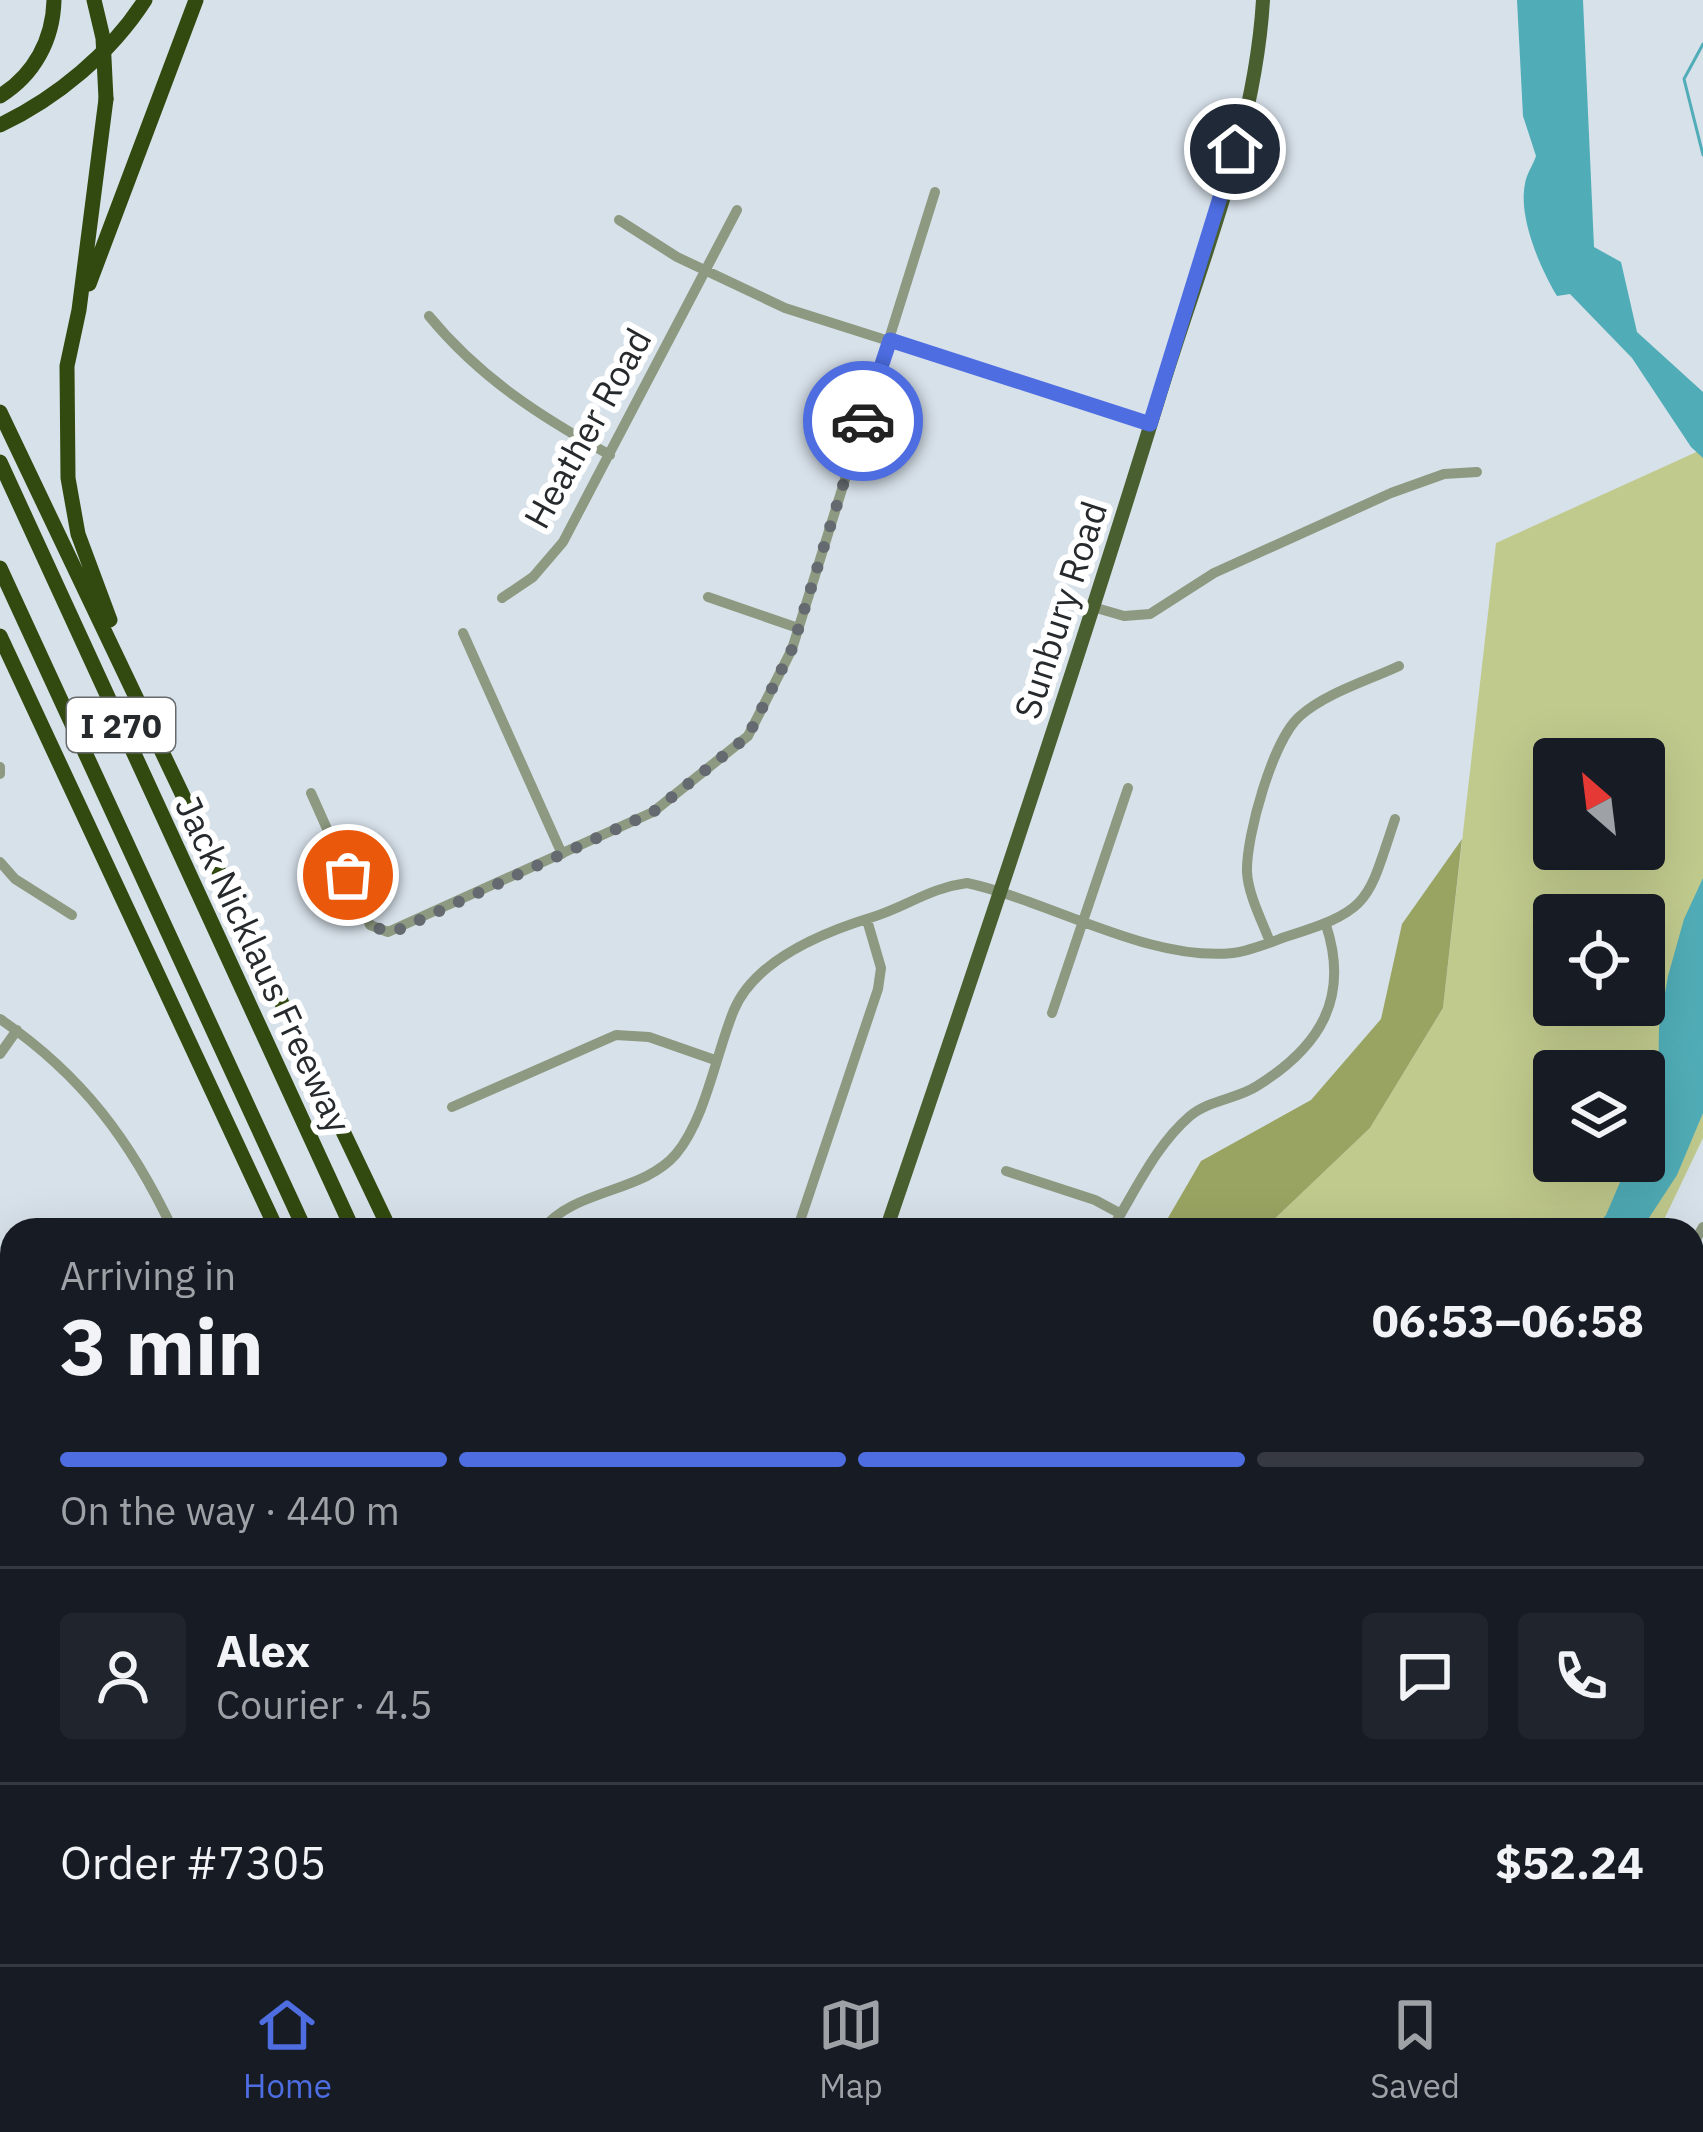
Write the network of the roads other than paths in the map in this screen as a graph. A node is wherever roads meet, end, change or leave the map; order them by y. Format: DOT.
graph roads {
  1 [pos="54,0"];
  2 [pos="94,0"];
  3 [pos="145,0"];
  4 [pos="196,0"];
  5 [pos="1263,0"];
  6 [pos="0,96"];
  7 [pos="0,125"];
  8 [pos="935,192"];
  9 [pos="737,210"];
  10 [pos="619,220"];
  11 [pos="705,271"];
  12 [pos="80,310"];
  13 [pos="428,316"];
  14 [pos="890,340"];
  15 [pos="0,412"];
  16 [pos="1150,424"];
  17 [pos="610,455"];
  18 [pos="0,462"];
  19 [pos="1477,472"];
  20 [pos="0,568"];
  21 [pos="708,597"];
  22 [pos="502,598"];
  23 [pos="1093,607"];
  24 [pos="798,628"];
  25 [pos="463,633"];
  26 [pos="0,636"];
  27 [pos="0,659"];
  28 [pos="1399,666"];
  29 [pos="22,686"];
  30 [pos="1128,788"];
  31 [pos="311,793"];
  32 [pos="193,816"];
  33 [pos="1395,820"];
  34 [pos="562,854"];
  35 [pos="0,862"];
  36 [pos="999,892"];
  37 [pos="72,915"];
  38 [pos="867,920"];
  39 [pos="1083,921"];
  40 [pos="1326,925"];
  41 [pos="1270,942"];
  42 [pos="1052,1013"];
  43 [pos="0,1019"];
  44 [pos="17,1030"];
  45 [pos="0,1054"];
  46 [pos="715,1060"];
  47 [pos="452,1107"];
  48 [pos="1006,1171"];
  49 [pos="1121,1214"];
  50 [pos="167,1218"];
  51 [pos="271,1218"];
  52 [pos="299,1218"];
  53 [pos="347,1218"];
  54 [pos="384,1218"];
  55 [pos="556,1218"];
  56 [pos="801,1218"];
  57 [pos="890,1218"];
  58 [pos="1118,1218"];
  1 -- 6 [label="highway"];
  2 -- 12 [label="highway, bridge"];
  3 -- 7 [label="highway"];
  4 -- 12 [label="highway"];
  5 -- 16 [label="main road, Sunbury Road"];
  8 -- 14 [label="street"];
  9 -- 11 [label="street, Heather Road"];
  10 -- 11 [label="street"];
  11 -- 14 [label="street"];
  11 -- 17 [label="street, Heather Road"];
  12 -- 32 [label="highway"];
  13 -- 17 [label="street"];
  14 -- 16 [label="street"];
  14 -- 24 [label="street"];
  15 -- 32 [label="highway"];
  16 -- 23 [label="main road, Sunbury Road"];
  17 -- 22 [label="street, Heather Road"];
  18 -- 53 [label="highway, Jack Nicklaus Freeway / I 270"];
  19 -- 23 [label="street"];
  20 -- 52 [label="highway, Jack Nicklaus Freeway / I 270"];
  21 -- 24 [label="street"];
  23 -- 36 [label="main road, Sunbury Road"];
  24 -- 34 [label="street"];
  25 -- 34 [label="street"];
  26 -- 29 [label="highway"];
  27 -- 29 [label="highway"];
  28 -- 41 [label="street"];
  29 -- 51 [label="highway"];
  30 -- 39 [label="street"];
  31 -- 34 [label="street"];
  32 -- 54 [label="highway"];
  33 -- 40 [label="street"];
  35 -- 37 [label="street"];
  36 -- 38 [label="street"];
  36 -- 39 [label="street"];
  36 -- 57 [label="main road, Sunbury Road"];
  38 -- 46 [label="street"];
  38 -- 56 [label="street"];
  39 -- 41 [label="street"];
  39 -- 42 [label="street"];
  40 -- 41 [label="street"];
  40 -- 49 [label="street"];
  43 -- 44 [label="street"];
  44 -- 45 [label="street"];
  44 -- 50 [label="street"];
  46 -- 47 [label="street"];
  46 -- 55 [label="street"];
  48 -- 49 [label="street"];
  49 -- 58 [label="street"];
}
